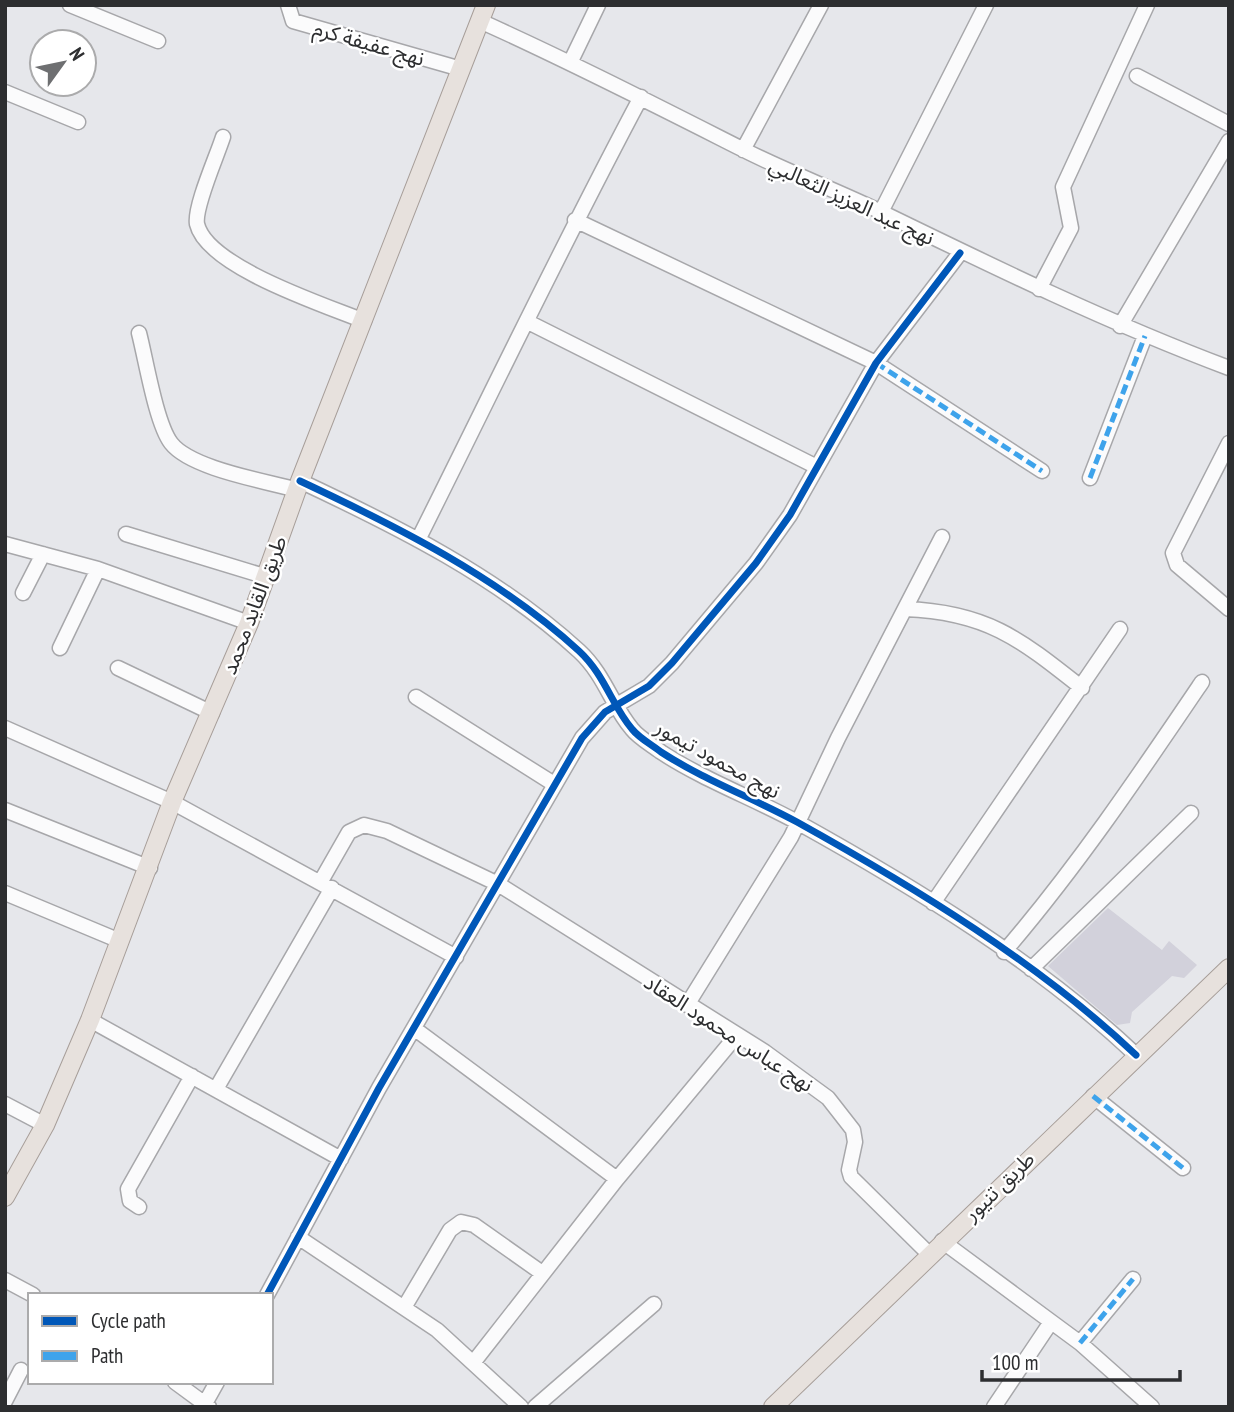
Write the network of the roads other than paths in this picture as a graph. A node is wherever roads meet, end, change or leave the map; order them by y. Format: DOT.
graph roads {
  1 [pos="70,5"];
  2 [pos="288,5"];
  3 [pos="598,5"];
  4 [pos="821,5"];
  5 [pos="986,5"];
  6 [pos="1147,5"];
  7 [pos="483,13"];
  8 [pos="158,41"];
  9 [pos="570,61"];
  10 [pos="461,69"];
  11 [pos="1137,76"];
  12 [pos="5,92"];
  13 [pos="641,97"];
  14 [pos="78,122"];
  15 [pos="1229,124"];
  16 [pos="223,137"];
  17 [pos="1229,141"];
  18 [pos="743,150"];
  19 [pos="881,212"];
  20 [pos="575,220"];
  21 [pos="960,253"];
  22 [pos="1039,289"];
  23 [pos="364,321"];
  24 [pos="528,322"];
  25 [pos="1120,326"];
  26 [pos="139,333"];
  27 [pos="1145,336"];
  28 [pos="876,363"];
  29 [pos="1229,368"];
  30 [pos="1229,443"];
  31 [pos="817,467"];
  32 [pos="1042,471"];
  33 [pos="1090,478"];
  34 [pos="299,486"];
  35 [pos="126,534"];
  36 [pos="942,537"];
  37 [pos="418,540"];
  38 [pos="5,544"];
  39 [pos="43,554"];
  40 [pos="98,569"];
  41 [pos="264,576"];
  42 [pos="23,593"];
  43 [pos="905,609"];
  44 [pos="1229,609"];
  45 [pos="249,623"];
  46 [pos="1120,629"];
  47 [pos="60,648"];
  48 [pos="118,668"];
  49 [pos="1202,682"];
  50 [pos="1082,688"];
  51 [pos="416,697"];
  52 [pos="618,704"];
  53 [pos="212,713"];
  54 [pos="5,728"];
  55 [pos="554,784"];
  56 [pos="172,802"];
  57 [pos="5,810"];
  58 [pos="1191,813"];
  59 [pos="797,822"];
  60 [pos="150,868"];
  61 [pos="326,884"];
  62 [pos="498,884"];
  63 [pos="5,893"];
  64 [pos="933,903"];
  65 [pos="120,941"];
  66 [pos="1004,952"];
  67 [pos="456,957"];
  68 [pos="1229,968"];
  69 [pos="1031,969"];
  70 [pos="687,1005"];
  71 [pos="90,1020"];
  72 [pos="415,1028"];
  73 [pos="737,1035"];
  74 [pos="1136,1055"];
  75 [pos="192,1076"];
  76 [pos="216,1089"];
  77 [pos="1093,1096"];
  78 [pos="5,1104"];
  79 [pos="45,1125"];
  80 [pos="341,1158"];
  81 [pos="1183,1168"];
  82 [pos="617,1179"];
  83 [pos="5,1197"];
  84 [pos="139,1207"];
  85 [pos="298,1237"];
  86 [pos="935,1248"];
  87 [pos="542,1273"];
  88 [pos="1133,1279"];
  89 [pos="5,1280"];
  90 [pos="29,1293"];
  91 [pos="268,1293"];
  92 [pos="654,1304"];
  93 [pos="405,1306"];
  94 [pos="1051,1322"];
  95 [pos="1080,1343"];
  96 [pos="474,1363"];
  97 [pos="21,1370"];
  98 [pos="178,1384"];
  99 [pos="216,1384"];
  100 [pos="5,1401"];
  101 [pos="205,1406"];
  102 [pos="1151,1406"];
  103 [pos="520,1407"];
  104 [pos="535,1407"];
  105 [pos="773,1407"];
  106 [pos="994,1407"];
  1 -- 8 [label="street"];
  2 -- 10 [label="street, نهج عفيفة كرم"];
  3 -- 9 [label="street"];
  4 -- 18 [label="street"];
  5 -- 19 [label="street"];
  6 -- 22 [label="street"];
  7 -- 9 [label="street, نهج عبد العزيز الثعالبي"];
  7 -- 10 [label="main road, طريق القايد محمد"];
  9 -- 13 [label="street, نهج عبد العزيز الثعالبي"];
  10 -- 23 [label="main road, طريق القايد محمد"];
  11 -- 15 [label="street"];
  12 -- 14 [label="street"];
  13 -- 18 [label="street, نهج عبد العزيز الثعالبي"];
  13 -- 20 [label="street"];
  16 -- 23 [label="street"];
  17 -- 25 [label="street"];
  18 -- 19 [label="street, نهج عبد العزيز الثعالبي"];
  19 -- 21 [label="street, نهج عبد العزيز الثعالبي"];
  20 -- 24 [label="street"];
  20 -- 28 [label="street"];
  21 -- 22 [label="street, نهج عبد العزيز الثعالبي"];
  21 -- 28 [label="street"];
  22 -- 25 [label="street, نهج عبد العزيز الثعالبي"];
  23 -- 34 [label="main road, طريق القايد محمد"];
  24 -- 31 [label="street"];
  24 -- 37 [label="street"];
  25 -- 27 [label="street, نهج عبد العزيز الثعالبي"];
  26 -- 34 [label="street, نهج محمود تيمور"];
  27 -- 29 [label="street, نهج عبد العزيز الثعالبي"];
  27 -- 33 [label="street"];
  28 -- 31 [label="street"];
  28 -- 32 [label="street"];
  30 -- 44 [label="street"];
  31 -- 52 [label="street"];
  34 -- 37 [label="street, نهج محمود تيمور"];
  34 -- 41 [label="main road, طريق القايد محمد"];
  35 -- 41 [label="street"];
  36 -- 43 [label="street"];
  37 -- 52 [label="street, نهج محمود تيمور"];
  38 -- 39 [label="street"];
  39 -- 40 [label="street"];
  39 -- 42 [label="street"];
  40 -- 45 [label="street"];
  40 -- 47 [label="street"];
  41 -- 45 [label="main road, طريق القايد محمد"];
  43 -- 50 [label="street"];
  43 -- 59 [label="street"];
  45 -- 53 [label="main road, طريق القايد محمد"];
  46 -- 50 [label="street"];
  48 -- 53 [label="street"];
  49 -- 66 [label="street"];
  50 -- 64 [label="street"];
  51 -- 55 [label="street"];
  52 -- 55 [label="street"];
  52 -- 59 [label="street, نهج محمود تيمور"];
  53 -- 56 [label="main road, طريق القايد محمد"];
  54 -- 56 [label="street"];
  55 -- 62 [label="street"];
  56 -- 60 [label="main road, طريق القايد محمد"];
  56 -- 61 [label="street"];
  57 -- 60 [label="street"];
  58 -- 69 [label="street"];
  59 -- 64 [label="street, نهج محمود تيمور"];
  59 -- 70 [label="street"];
  60 -- 65 [label="main road, طريق القايد محمد"];
  61 -- 62 [label="street, نهج عباس محمود العقاد"];
  61 -- 67 [label="street"];
  61 -- 76 [label="street, نهج عباس محمود العقاد"];
  62 -- 67 [label="street"];
  62 -- 70 [label="street, نهج عباس محمود العقاد"];
  63 -- 65 [label="street"];
  64 -- 66 [label="street, نهج محمود تيمور"];
  65 -- 71 [label="main road, طريق القايد محمد"];
  66 -- 69 [label="street, نهج محمود تيمور"];
  67 -- 72 [label="street"];
  68 -- 74 [label="main road, طريق تنيور"];
  69 -- 74 [label="street, نهج محمود تيمور"];
  70 -- 73 [label="street, نهج عباس محمود العقاد"];
  71 -- 75 [label="street"];
  71 -- 79 [label="main road, طريق القايد محمد"];
  72 -- 80 [label="street"];
  72 -- 82 [label="street"];
  73 -- 82 [label="street"];
  73 -- 86 [label="street, نهج عباس محمود العقاد"];
  74 -- 77 [label="main road, طريق تنيور"];
  75 -- 76 [label="street"];
  75 -- 84 [label="street"];
  76 -- 80 [label="street"];
  77 -- 81 [label="street"];
  77 -- 86 [label="main road, طريق تنيور"];
  78 -- 79 [label="street"];
  79 -- 83 [label="main road, طريق القايد محمد"];
  80 -- 85 [label="street"];
  82 -- 87 [label="street"];
  85 -- 91 [label="street"];
  85 -- 93 [label="street"];
  86 -- 94 [label="street"];
  86 -- 105 [label="main road, طريق تنيور"];
  87 -- 93 [label="street"];
  87 -- 96 [label="street"];
  88 -- 95 [label="street"];
  89 -- 90 [label="street"];
  92 -- 104 [label="street"];
  93 -- 96 [label="street"];
  94 -- 95 [label="street"];
  94 -- 106 [label="street"];
  95 -- 102 [label="street"];
  96 -- 103 [label="street"];
  97 -- 100 [label="street"];
  98 -- 101 [label="street"];
  99 -- 101 [label="street"];
}
